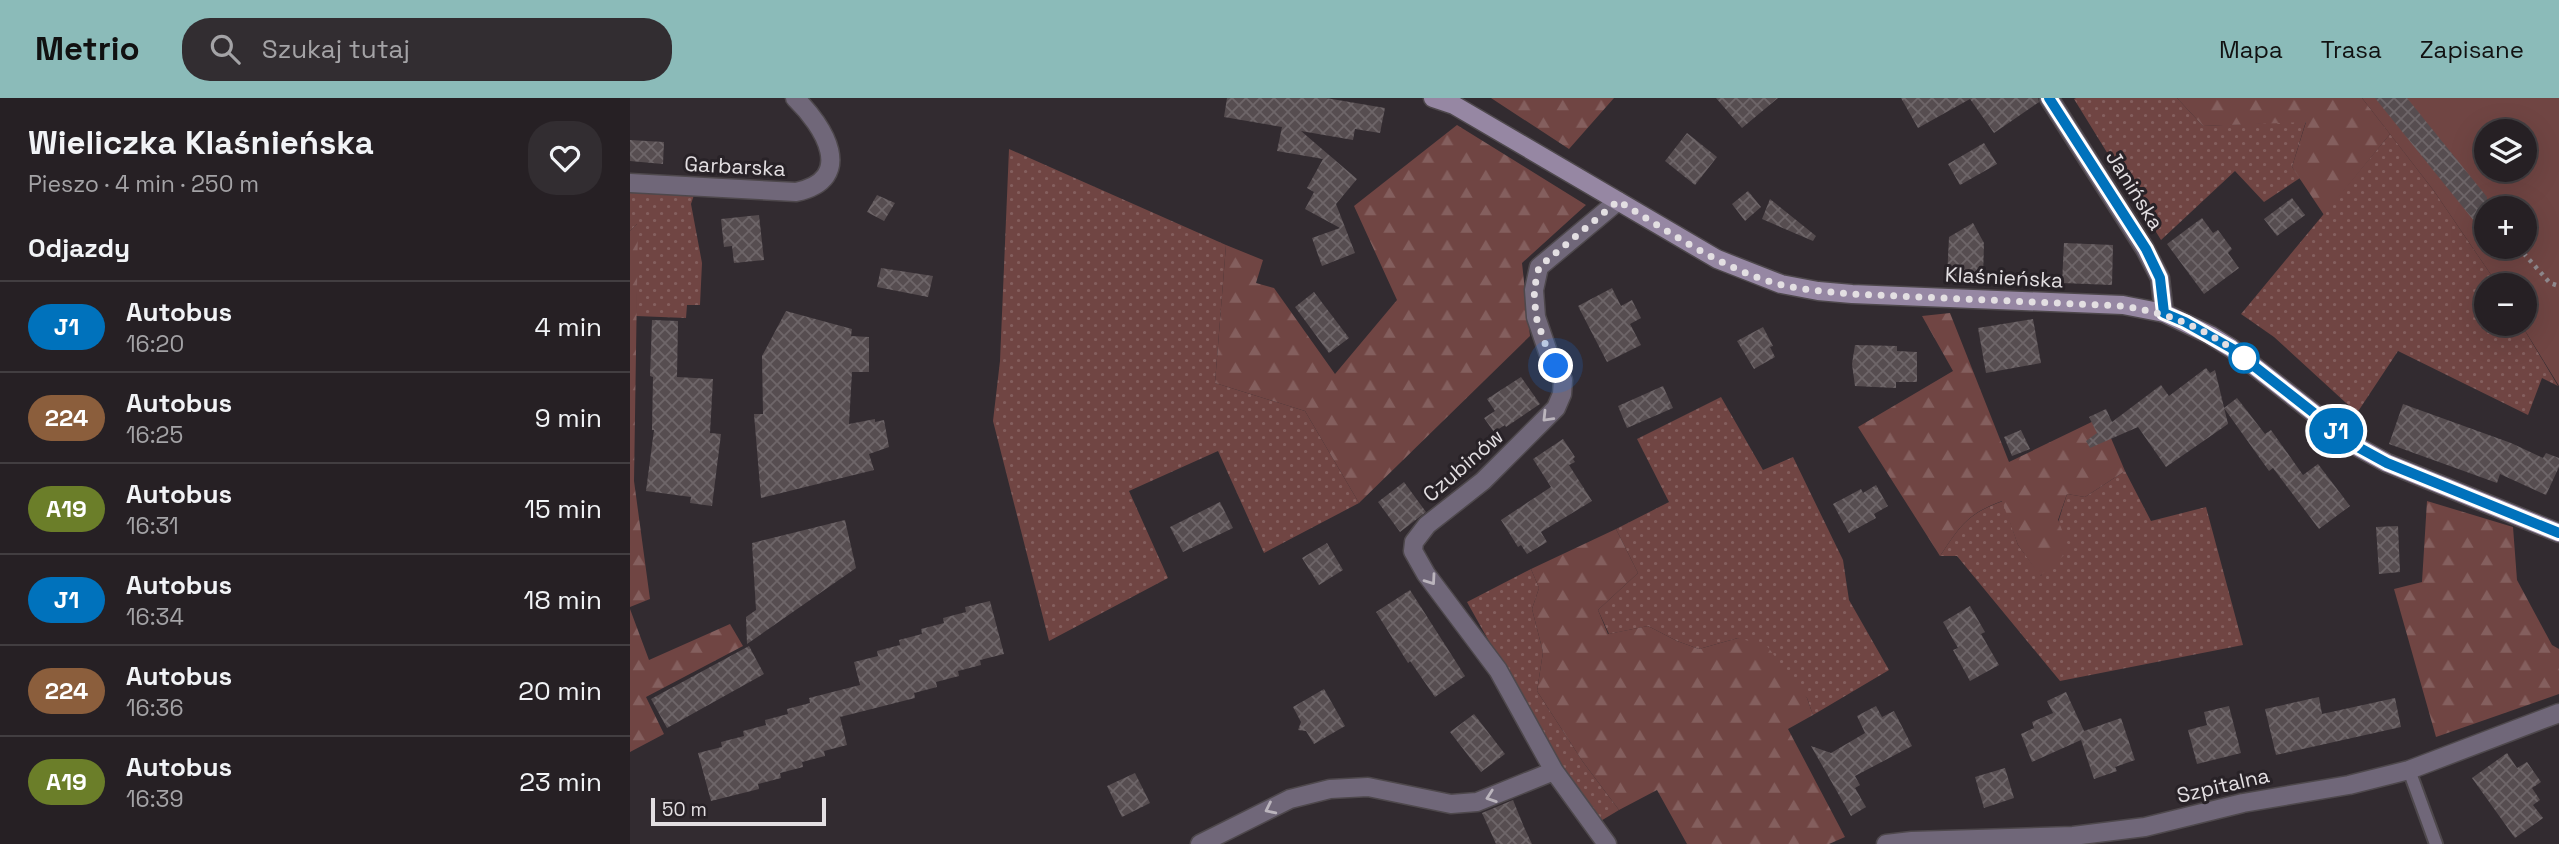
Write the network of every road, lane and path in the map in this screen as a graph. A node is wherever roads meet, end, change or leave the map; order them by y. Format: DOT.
graph roads {
  1 [pos="795,98"];
  2 [pos="1433,98"];
  3 [pos="2049,98"];
  4 [pos="630,183"];
  5 [pos="1618,201"];
  6 [pos="2529,259"];
  7 [pos="2559,286"];
  8 [pos="2164,313"];
  9 [pos="2559,533"];
  10 [pos="2559,713"];
  11 [pos="2409,770"];
  12 [pos="1554,771"];
  13 [pos="1200,844"];
  14 [pos="1607,844"];
  15 [pos="1886,844"];
  16 [pos="2436,844"];
  1 -- 4 [label="street, Garbarska"];
  2 -- 5 [label="street, Klaśnieńska"];
  3 -- 8 [label="street, Janińska"];
  5 -- 8 [label="street, Klaśnieńska"];
  5 -- 12 [label="street, Czubinów, one-way"];
  6 -- 7 [label="path"];
  8 -- 9 [label="street, Klaśnieńska"];
  10 -- 11 [label="street, Szpitalna"];
  11 -- 15 [label="street, Szpitalna"];
  11 -- 16 [label="lane"];
  12 -- 13 [label="street, one-way"];
  12 -- 14 [label="street, Czubinów"];
}
